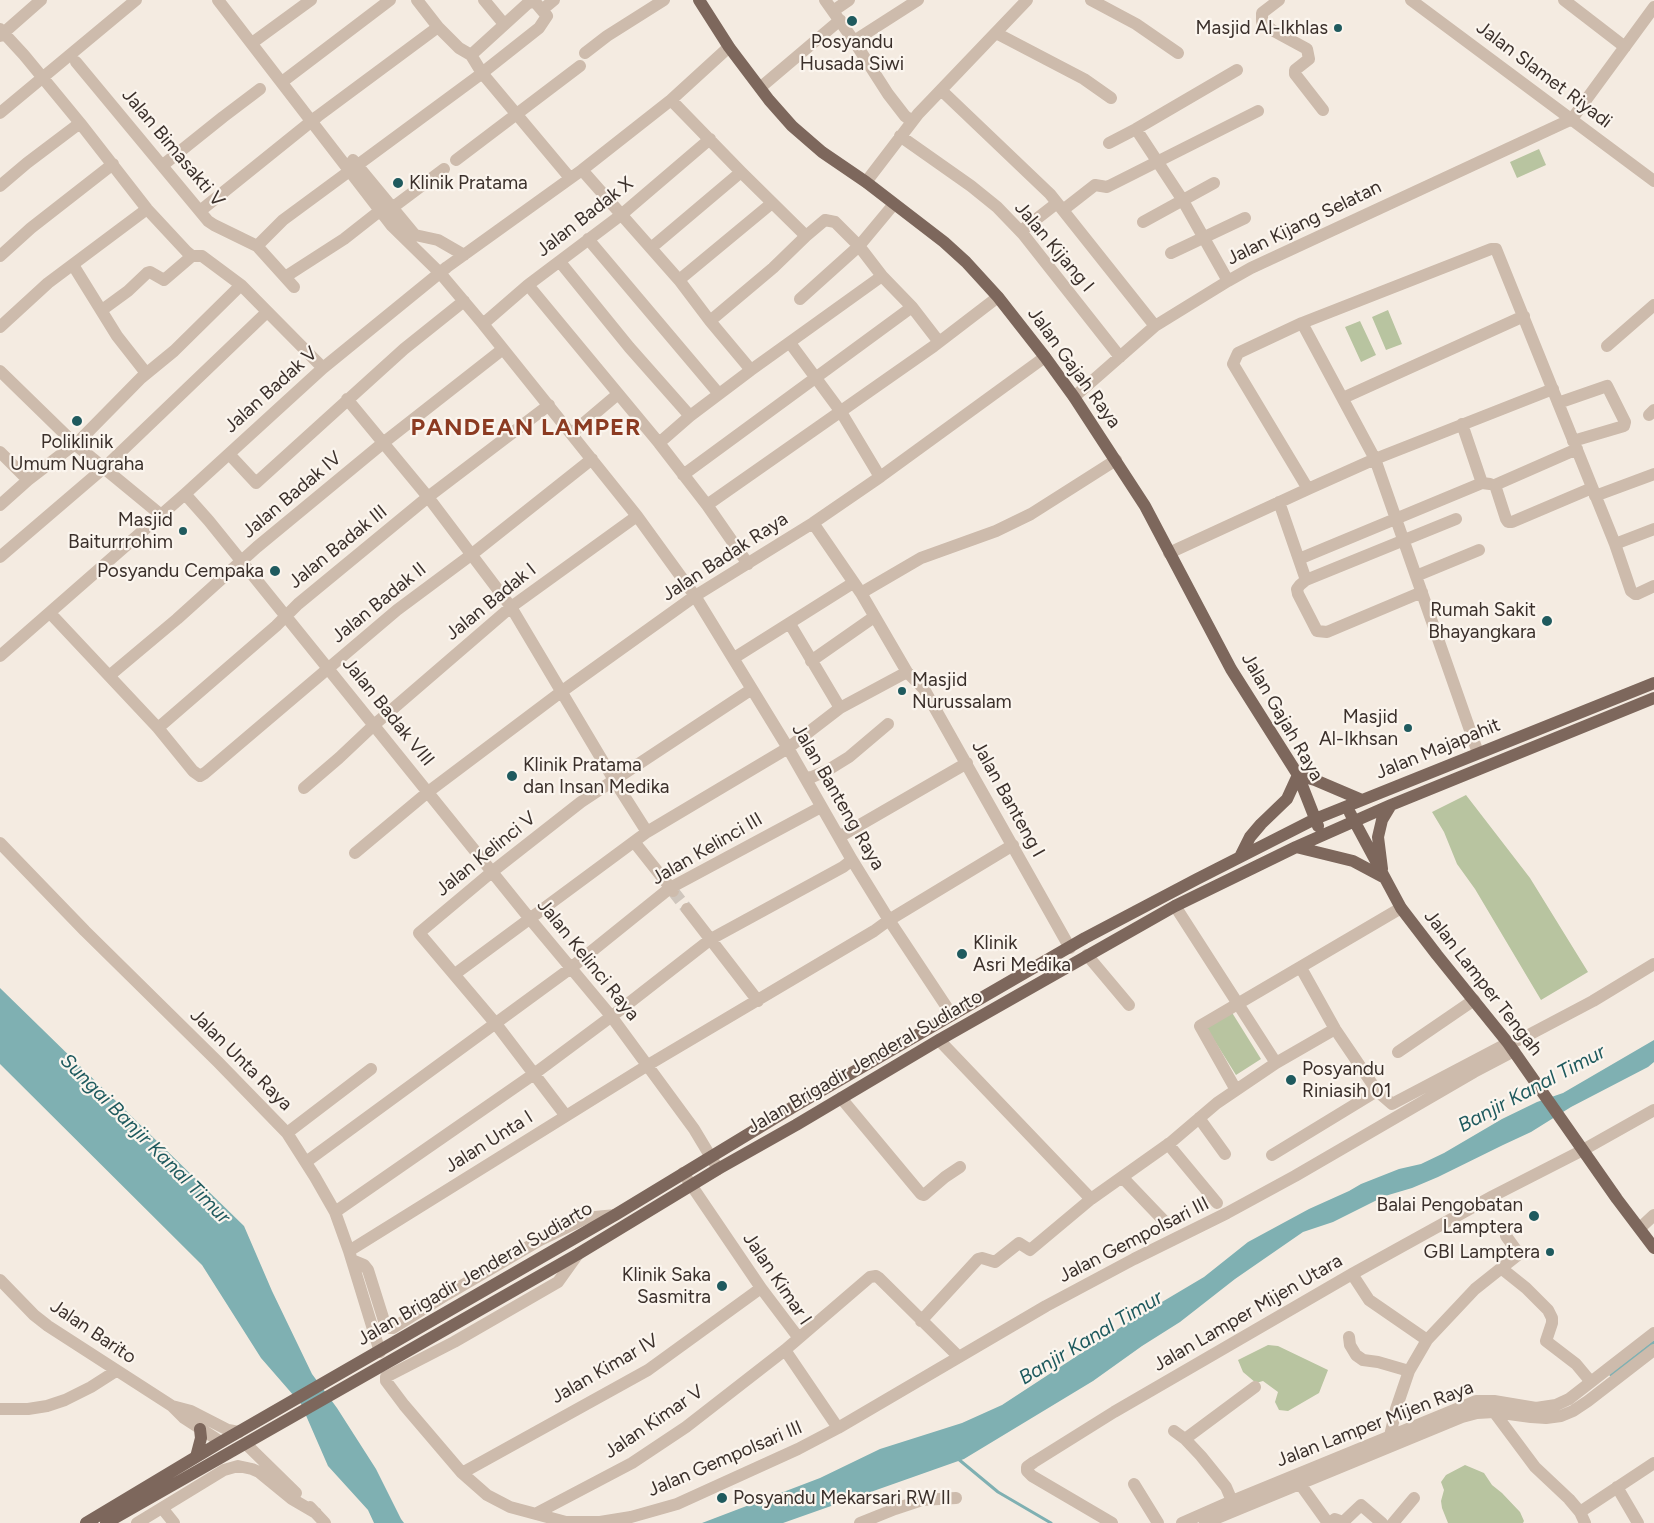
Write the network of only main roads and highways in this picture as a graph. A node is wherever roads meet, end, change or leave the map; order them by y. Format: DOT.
graph roads {
  1 [pos="699,0"];
  2 [pos="1654,683"];
  3 [pos="1654,698"];
  4 [pos="1582,711"];
  5 [pos="1592,722"];
  6 [pos="1298,775"];
  7 [pos="1362,800"];
  8 [pos="1391,805"];
  9 [pos="1346,807"];
  10 [pos="1315,820"];
  11 [pos="1353,821"];
  12 [pos="1323,835"];
  13 [pos="1296,847"];
  14 [pos="1240,857"];
  15 [pos="1383,877"];
  16 [pos="870,1063"];
  17 [pos="878,1076"];
  18 [pos="1654,1248"];
  19 [pos="358,1371"];
  20 [pos="261,1427"];
  21 [pos="200,1429"];
  22 [pos="196,1457"];
  23 [pos="86,1523"];
  24 [pos="106,1523"];
  1 -- 6 [label="main road, Jalan Gajah Raya"];
  2 -- 4 [label="main road, Jalan Majapahit"];
  3 -- 5 [label="main road, Jalan Majapahit"];
  4 -- 5 [label="main road"];
  4 -- 7 [label="main road, Jalan Majapahit"];
  5 -- 8 [label="main road, Jalan Majapahit"];
  6 -- 7 [label="main road"];
  6 -- 10 [label="main road, Jalan Gajah Raya"];
  6 -- 14 [label="main road"];
  7 -- 9 [label="main road, Jalan Majapahit"];
  8 -- 11 [label="main road, Jalan Majapahit"];
  8 -- 15 [label="main road"];
  9 -- 10 [label="main road, Jalan Majapahit"];
  9 -- 11 [label="main road, Jalan Lamper Tengah"];
  10 -- 12 [label="main road, Jalan Gajah Raya"];
  10 -- 14 [label="main road, Jalan Majapahit"];
  11 -- 12 [label="main road, Jalan Majapahit"];
  11 -- 15 [label="main road, Jalan Lamper Tengah"];
  12 -- 13 [label="main road, Jalan Majapahit"];
  13 -- 15 [label="main road"];
  13 -- 17 [label="main road, Jalan Brigadir Jenderal Sudiarto"];
  14 -- 16 [label="main road, Jalan Brigadir Jenderal Sudiarto"];
  15 -- 18 [label="main road, Jalan Lamper Tengah"];
  16 -- 17 [label="main road"];
  16 -- 19 [label="main road, Jalan Brigadir Jenderal Sudiarto"];
  17 -- 19 [label="main road, Jalan Brigadir Jenderal Sudiarto"];
  19 -- 20 [label="main road, Jalan Brigadir Jenderal Sudiarto"];
  20 -- 22 [label="main road"];
  20 -- 24 [label="main road"];
  21 -- 22 [label="main road"];
  22 -- 23 [label="main road"];
}
